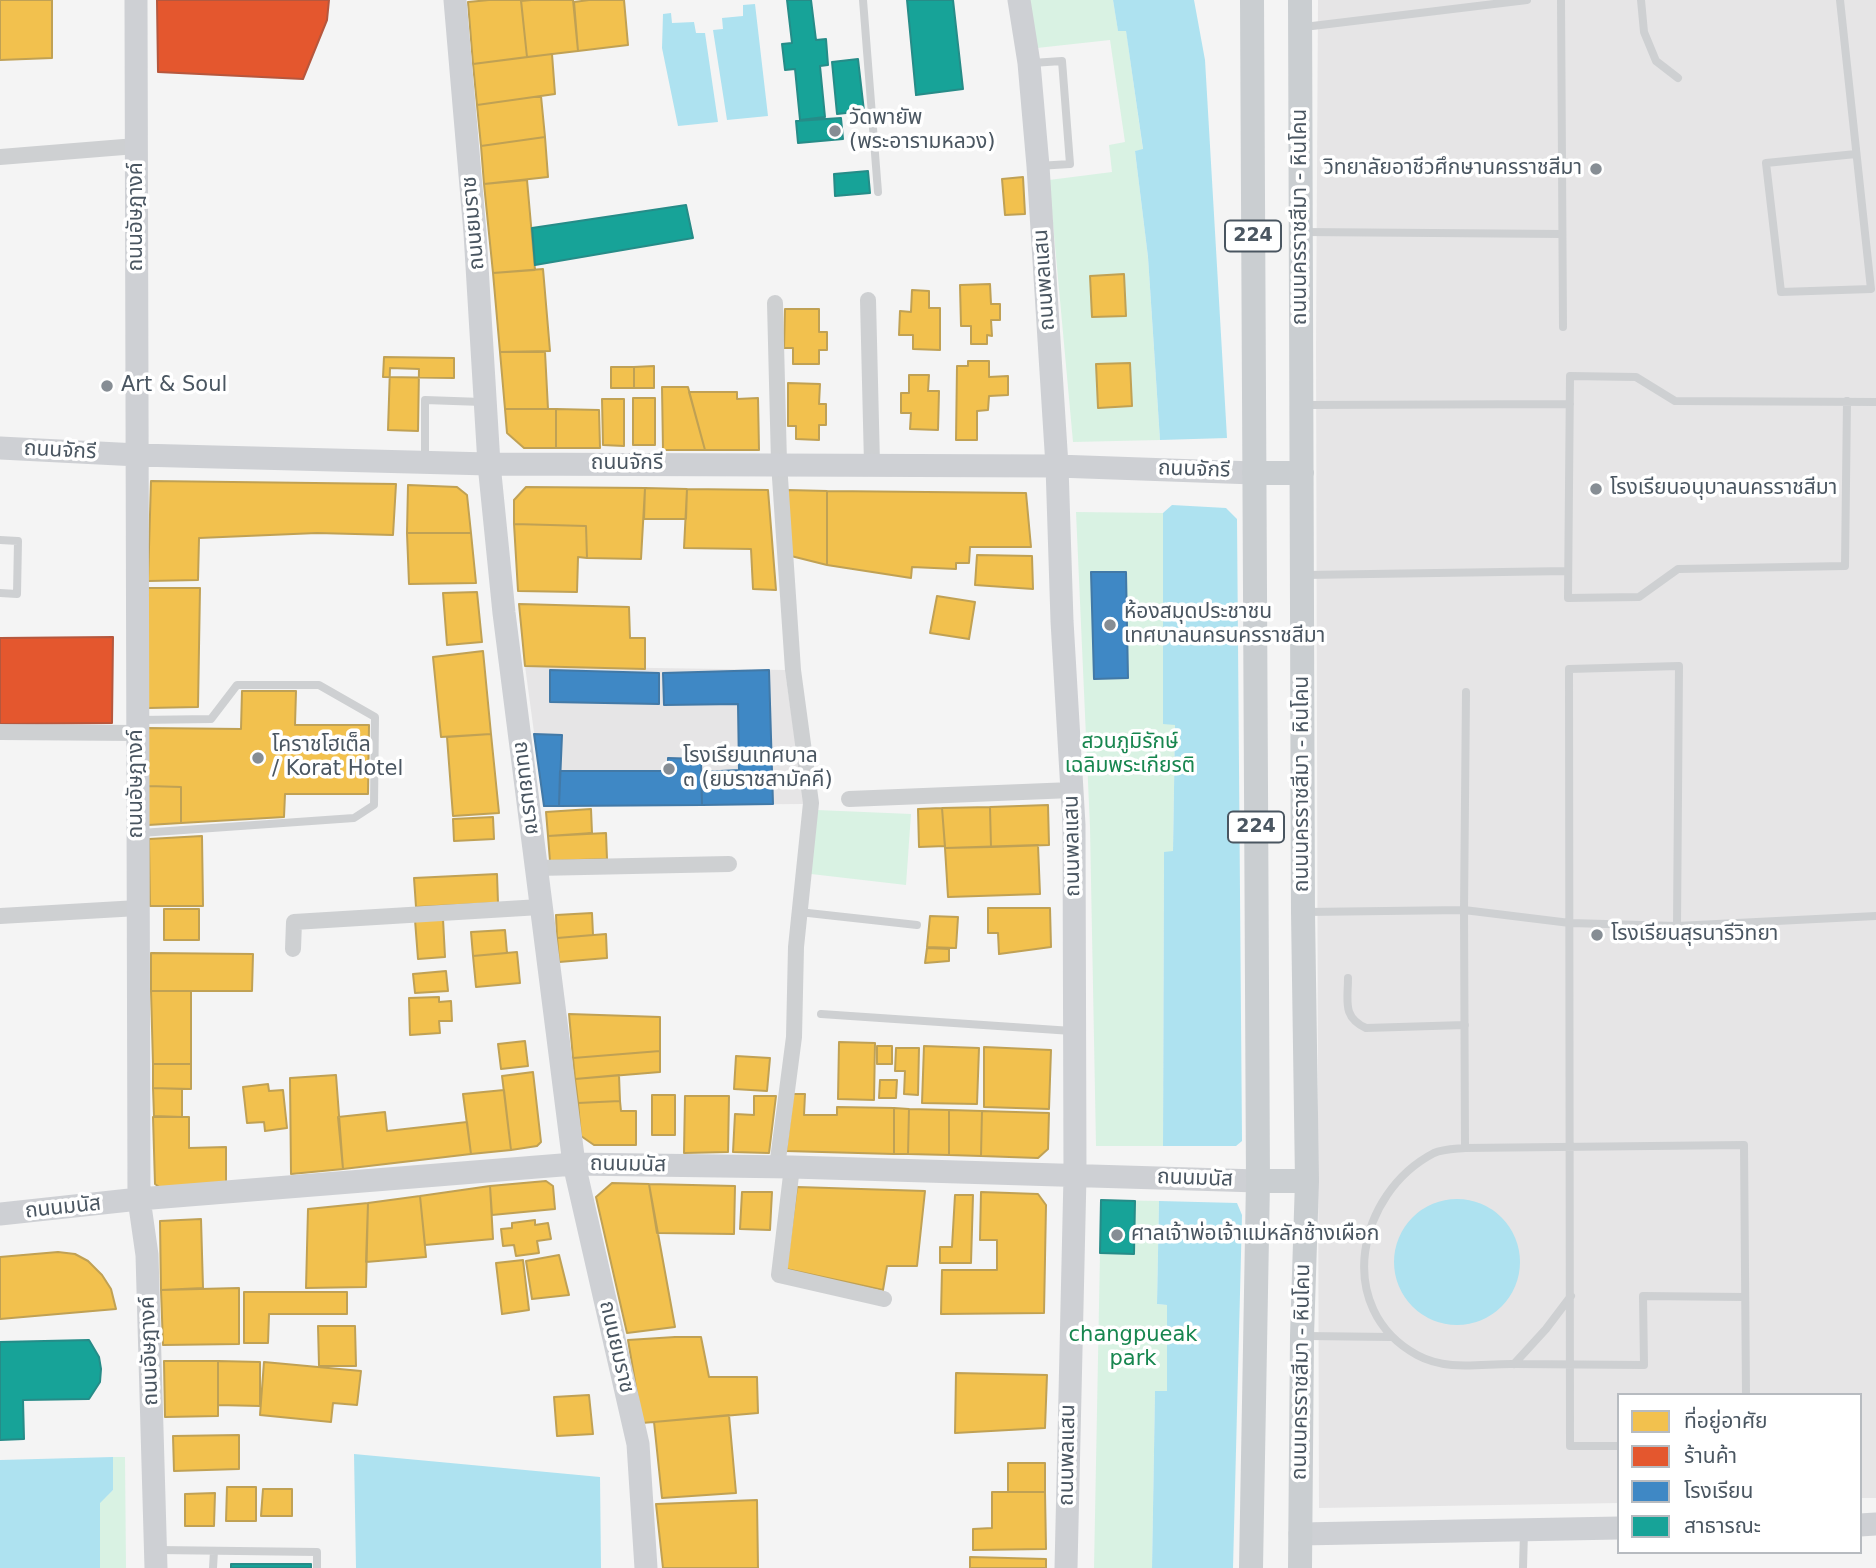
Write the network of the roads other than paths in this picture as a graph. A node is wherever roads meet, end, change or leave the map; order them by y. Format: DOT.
graph roads {
  1 [pos="136,0"];
  2 [pos="454,0"];
  3 [pos="863,0"];
  4 [pos="1019,0"];
  5 [pos="1252,0"];
  6 [pos="1300,0"];
  7 [pos="1527,0"];
  8 [pos="1561,0"];
  9 [pos="1641,0"];
  10 [pos="1840,0"];
  11 [pos="1301,27"];
  12 [pos="1029,63"];
  13 [pos="1678,78"];
  14 [pos="136,146"];
  15 [pos="1856,154"];
  16 [pos="0,157"];
  17 [pos="1038,166"];
  18 [pos="878,192"];
  19 [pos="1301,232"];
  20 [pos="1562,234"];
  21 [pos="868,300"];
  22 [pos="775,303"];
  23 [pos="1563,327"];
  24 [pos="1846,401"];
  25 [pos="1876,402"];
  26 [pos="486,403"];
  27 [pos="1570,404"];
  28 [pos="1302,405"];
  29 [pos="0,448"];
  30 [pos="138,455"];
  31 [pos="425,463"];
  32 [pos="779,463"];
  33 [pos="489,464"];
  34 [pos="872,464"];
  35 [pos="1057,466"];
  36 [pos="1254,473"];
  37 [pos="1302,473"];
  38 [pos="0,540"];
  39 [pos="1568,571"];
  40 [pos="1304,575"];
  41 [pos="0,593"];
  42 [pos="1466,692"];
  43 [pos="137,726"];
  44 [pos="0,732"];
  45 [pos="1072,790"];
  46 [pos="849,799"];
  47 [pos="137,833"];
  48 [pos="729,864"];
  49 [pos="536,868"];
  50 [pos="540,907"];
  51 [pos="138,908"];
  52 [pos="1464,910"];
  53 [pos="799,912"];
  54 [pos="1303,912"];
  55 [pos="0,916"];
  56 [pos="1876,916"];
  57 [pos="1570,923"];
  58 [pos="917,925"];
  59 [pos="1677,926"];
  60 [pos="293,949"];
  61 [pos="1348,978"];
  62 [pos="821,1014"];
  63 [pos="1465,1025"];
  64 [pos="1075,1031"];
  65 [pos="1569,1146"];
  66 [pos="1465,1148"];
  67 [pos="575,1164"];
  68 [pos="785,1167"];
  69 [pos="1075,1176"];
  70 [pos="1258,1181"];
  71 [pos="1307,1181"];
  72 [pos="139,1199"];
  73 [pos="0,1214"];
  74 [pos="1571,1296"];
  75 [pos="1745,1297"];
  76 [pos="884,1299"];
  77 [pos="1302,1336"];
  78 [pos="1391,1337"];
  79 [pos="1514,1364"];
  80 [pos="1571,1365"];
  81 [pos="1746,1393"];
  82 [pos="1617,1446"];
  83 [pos="1617,1528"];
  84 [pos="1524,1530"];
  85 [pos="1300,1534"];
  86 [pos="214,1551"];
  87 [pos="156,1559"];
  88 [pos="213,1568"];
  89 [pos="317,1568"];
  90 [pos="646,1568"];
  91 [pos="1066,1568"];
  92 [pos="1251,1568"];
  93 [pos="1300,1568"];
  94 [pos="1523,1568"];
  1 -- 14 [label="street, ถนนอัษฎางค์"];
  2 -- 26 [label="street, ถนนยมราช"];
  3 -- 18 [label="lane"];
  4 -- 12 [label="street, ถนนพลแสน"];
  5 -- 36 [label="main road, 224"];
  6 -- 11 [label="main road, ถนนนครราชสีมา - หินโคน / 224"];
  7 -- 11 [label="lane"];
  8 -- 20 [label="lane"];
  9 -- 13 [label="lane"];
  10 -- 15 [label="lane"];
  11 -- 19 [label="main road, ถนนนครราชสีมา - หินโคน / 224"];
  12 -- 17 [label="street, ถนนพลแสน"];
  12 -- 17 [label="lane"];
  14 -- 16 [label="street"];
  14 -- 30 [label="street, ถนนอัษฎางค์"];
  15 -- 15 [label="lane"];
  17 -- 35 [label="street, ถนนพลแสน"];
  19 -- 20 [label="lane"];
  19 -- 28 [label="main road, ถนนนครราชสีมา - หินโคน / 224"];
  20 -- 23 [label="lane"];
  21 -- 34 [label="street"];
  22 -- 32 [label="street"];
  24 -- 25 [label="lane"];
  24 -- 27 [label="lane"];
  24 -- 39 [label="lane"];
  26 -- 31 [label="lane"];
  26 -- 33 [label="street, ถนนยมราช"];
  27 -- 28 [label="lane"];
  27 -- 39 [label="lane"];
  28 -- 37 [label="main road, ถนนนครราชสีมา - หินโคน / 224"];
  29 -- 30 [label="street, ถนนจักรี"];
  30 -- 31 [label="street, ถนนจักรี"];
  30 -- 43 [label="street, ถนนอัษฎางค์"];
  31 -- 33 [label="street, ถนนจักรี"];
  32 -- 33 [label="street, ถนนจักรี"];
  32 -- 34 [label="street, ถนนจักรี"];
  32 -- 53 [label="street"];
  33 -- 49 [label="street, ถนนยมราช"];
  34 -- 35 [label="street, ถนนจักรี"];
  35 -- 36 [label="street, ถนนจักรี"];
  35 -- 45 [label="street, ถนนพลแสน"];
  36 -- 37 [label="main road"];
  36 -- 70 [label="main road, 224"];
  37 -- 40 [label="main road, ถนนนครราชสีมา - หินโคน / 224"];
  38 -- 41 [label="lane"];
  39 -- 40 [label="lane"];
  40 -- 54 [label="main road, ถนนนครราชสีมา - หินโคน / 224"];
  42 -- 52 [label="lane"];
  43 -- 44 [label="street"];
  43 -- 47 [label="street, ถนนอัษฎางค์"];
  43 -- 47 [label="lane"];
  45 -- 46 [label="street"];
  45 -- 64 [label="street, ถนนพลแสน"];
  47 -- 51 [label="street, ถนนอัษฎางค์"];
  48 -- 49 [label="street"];
  49 -- 50 [label="street, ถนนยมราช"];
  50 -- 60 [label="street"];
  50 -- 67 [label="street, ถนนยมราช"];
  51 -- 55 [label="street"];
  51 -- 72 [label="street, ถนนอัษฎางค์"];
  52 -- 54 [label="lane"];
  52 -- 57 [label="lane"];
  52 -- 63 [label="lane"];
  53 -- 58 [label="lane"];
  53 -- 68 [label="street"];
  54 -- 71 [label="main road, ถนนนครราชสีมา - หินโคน / 224"];
  56 -- 59 [label="lane"];
  57 -- 59 [label="lane"];
  57 -- 59 [label="lane"];
  57 -- 65 [label="lane"];
  61 -- 63 [label="lane"];
  62 -- 64 [label="lane"];
  63 -- 66 [label="lane"];
  64 -- 69 [label="street, ถนนพลแสน"];
  65 -- 66 [label="lane"];
  65 -- 74 [label="lane"];
  65 -- 75 [label="lane"];
  66 -- 78 [label="lane"];
  67 -- 68 [label="street, ถนนมนัส"];
  67 -- 72 [label="street, ถนนมนัส"];
  67 -- 90 [label="street, ถนนยมราช"];
  68 -- 69 [label="street, ถนนมนัส"];
  68 -- 76 [label="street"];
  69 -- 70 [label="street, ถนนมนัส"];
  69 -- 91 [label="street, ถนนพลแสน"];
  70 -- 71 [label="main road"];
  70 -- 92 [label="main road, 224"];
  71 -- 77 [label="main road, ถนนนครราชสีมา - หินโคน / 224"];
  72 -- 73 [label="street, ถนนมนัส"];
  72 -- 87 [label="street, ถนนอัษฎางค์"];
  74 -- 79 [label="lane"];
  74 -- 80 [label="lane"];
  75 -- 80 [label="lane"];
  75 -- 81 [label="lane"];
  77 -- 78 [label="lane"];
  77 -- 85 [label="main road, ถนนนครราชสีมา - หินโคน / 224"];
  78 -- 79 [label="lane"];
  79 -- 80 [label="lane"];
  80 -- 82 [label="lane"];
  83 -- 84 [label="street"];
  84 -- 85 [label="street"];
  84 -- 94 [label="lane"];
  85 -- 93 [label="main road, ถนนนครราชสีมา - หินโคน / 224"];
  86 -- 87 [label="lane"];
  86 -- 88 [label="lane"];
  86 -- 89 [label="lane"];
}
